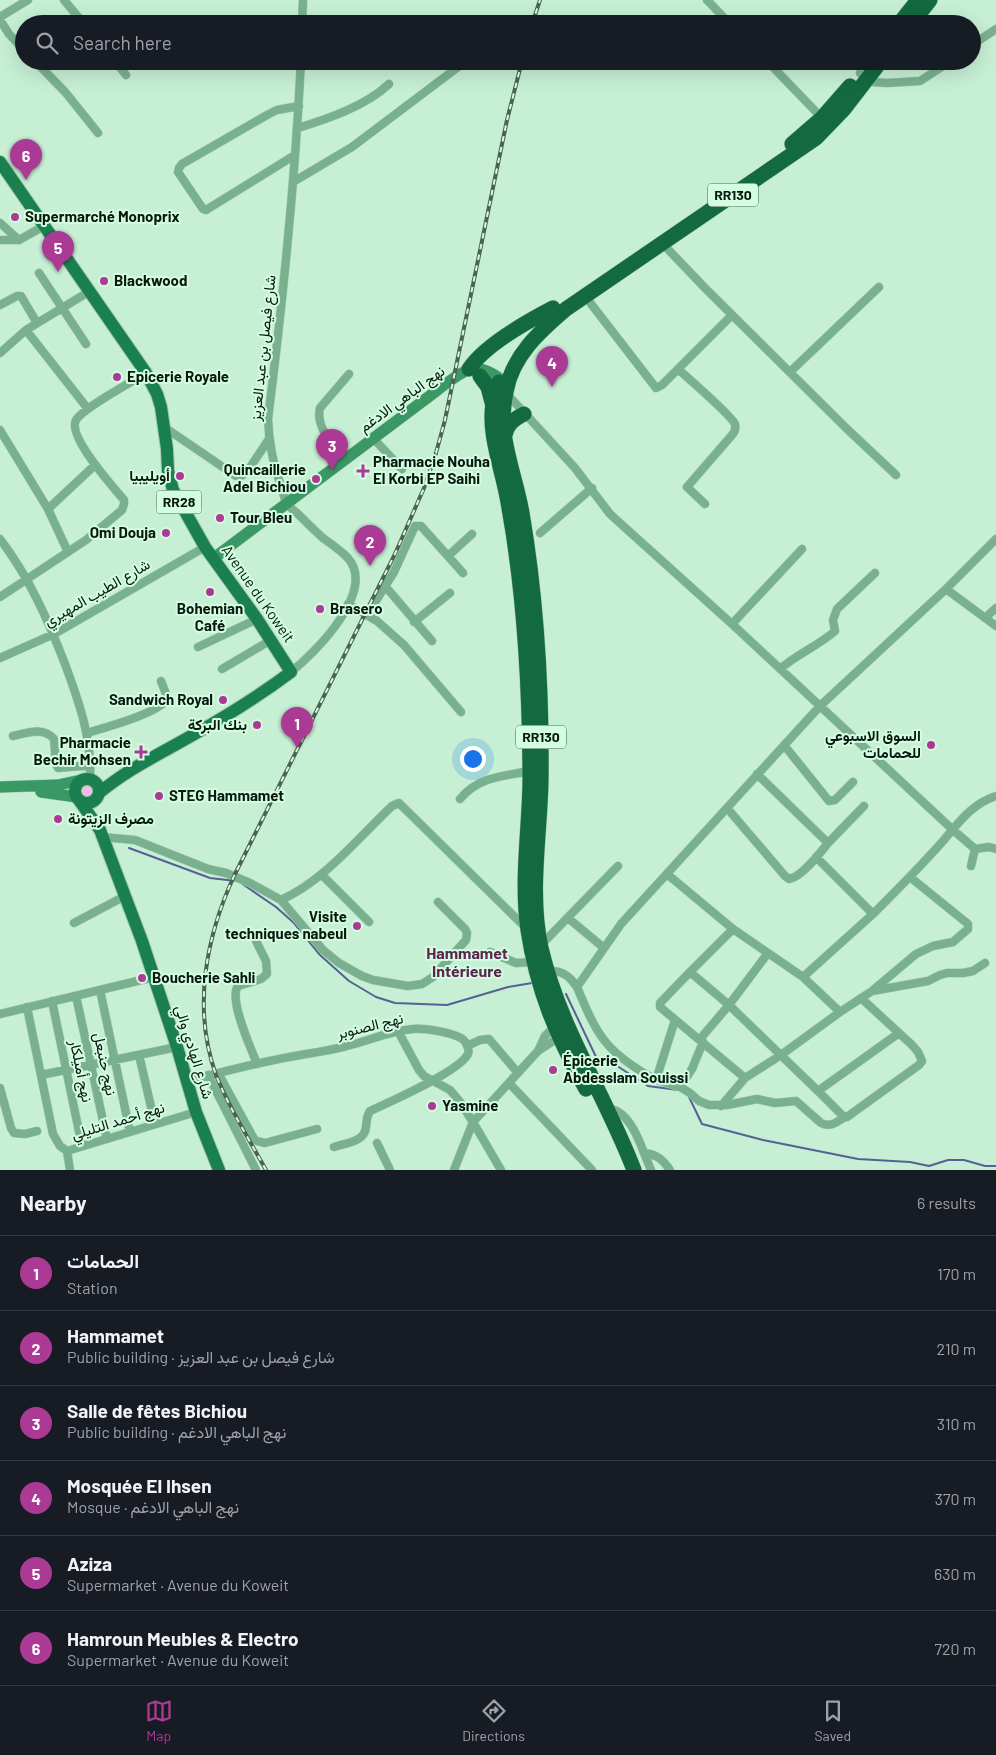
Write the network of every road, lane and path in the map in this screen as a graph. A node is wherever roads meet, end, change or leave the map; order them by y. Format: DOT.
graph roads {
  1 [pos="28,0"];
  2 [pos="64,0"];
  3 [pos="303,0"];
  4 [pos="707,0"];
  5 [pos="918,0"];
  6 [pos="930,0"];
  7 [pos="76,15"];
  8 [pos="302,15"];
  9 [pos="721,15"];
  10 [pos="906,15"];
  11 [pos="918,15"];
  12 [pos="0,18"];
  13 [pos="996,28"];
  14 [pos="981,39"];
  15 [pos="15,40"];
  16 [pos="44,70"];
  17 [pos="122,70"];
  18 [pos="300,70"];
  19 [pos="454,70"];
  20 [pos="776,70"];
  21 [pos="937,70"];
  22 [pos="865,71"];
  23 [pos="126,75"];
  24 [pos="389,84"];
  25 [pos="298,106"];
  26 [pos="822,118"];
  27 [pos="298,128"];
  28 [pos="98,133"];
  29 [pos="295,155"];
  30 [pos="0,162"];
  31 [pos="293,182"];
  32 [pos="0,223"];
  33 [pos="44,226"];
  34 [pos="0,240"];
  35 [pos="19,240"];
  36 [pos="662,243"];
  37 [pos="40,273"];
  38 [pos="879,288"];
  39 [pos="90,291"];
  40 [pos="586,296"];
  41 [pos="0,305"];
  42 [pos="62,308"];
  43 [pos="553,308"];
  44 [pos="732,315"];
  45 [pos="37,323"];
  46 [pos="26,330"];
  47 [pos="86,344"];
  48 [pos="0,354"];
  49 [pos="678,369"];
  50 [pos="790,372"];
  51 [pos="146,373"];
  52 [pos="471,373"];
  53 [pos="349,374"];
  54 [pos="505,389"];
  55 [pos="493,406"];
  56 [pos="88,409"];
  57 [pos="524,414"];
  58 [pos="164,427"];
  59 [pos="0,430"];
  60 [pos="505,435"];
  61 [pos="373,438"];
  62 [pos="269,439"];
  63 [pos="345,458"];
  64 [pos="95,465"];
  65 [pos="402,469"];
  66 [pos="896,475"];
  67 [pos="592,488"];
  68 [pos="287,503"];
  69 [pos="706,504"];
  70 [pos="48,509"];
  71 [pos="540,533"];
  72 [pos="472,534"];
  73 [pos="0,539"];
  74 [pos="996,539"];
  75 [pos="205,547"];
  76 [pos="802,549"];
  77 [pos="68,552"];
  78 [pos="448,556"];
  79 [pos="214,558"];
  80 [pos="462,573"];
  81 [pos="875,573"];
  82 [pos="26,579"];
  83 [pos="385,586"];
  84 [pos="946,589"];
  85 [pos="450,592"];
  86 [pos="0,597"];
  87 [pos="348,604"];
  88 [pos="996,608"];
  89 [pos="367,615"];
  90 [pos="985,618"];
  91 [pos="257,619"];
  92 [pos="414,622"];
  93 [pos="732,624"];
  94 [pos="996,626"];
  95 [pos="54,634"];
  96 [pos="271,640"];
  97 [pos="432,641"];
  98 [pos="198,647"];
  99 [pos="0,658"];
  100 [pos="222,669"];
  101 [pos="780,669"];
  102 [pos="291,672"];
  103 [pos="161,681"];
  104 [pos="820,706"];
  105 [pos="461,712"];
  106 [pos="87,733"];
  107 [pos="12,736"];
  108 [pos="784,745"];
  109 [pos="91,764"];
  110 [pos="130,770"];
  111 [pos="530,772"];
  112 [pos="757,774"];
  113 [pos="88,780"];
  114 [pos="853,782"];
  115 [pos="0,783"];
  116 [pos="30,786"];
  117 [pos="0,787"];
  118 [pos="0,792"];
  119 [pos="98,796"];
  120 [pos="996,796"];
  121 [pos="78,798"];
  122 [pos="460,799"];
  123 [pos="864,806"];
  124 [pos="727,808"];
  125 [pos="952,829"];
  126 [pos="101,833"];
  127 [pos="828,843"];
  128 [pos="996,848"];
  129 [pos="975,849"];
  130 [pos="816,857"];
  131 [pos="618,866"];
  132 [pos="970,866"];
  133 [pos="667,874"];
  134 [pos="322,875"];
  135 [pos="910,877"];
  136 [pos="124,896"];
  137 [pos="281,900"];
  138 [pos="438,902"];
  139 [pos="873,914"];
  140 [pos="568,918"];
  141 [pos="369,922"];
  142 [pos="74,923"];
  143 [pos="528,929"];
  144 [pos="733,929"];
  145 [pos="256,941"];
  146 [pos="541,945"];
  147 [pos="604,948"];
  148 [pos="490,952"];
  149 [pos="768,953"];
  150 [pos="985,963"];
  151 [pos="690,972"];
  152 [pos="542,976"];
  153 [pos="567,976"];
  154 [pos="154,977"];
  155 [pos="803,977"];
  156 [pos="577,987"];
  157 [pos="100,990"];
  158 [pos="872,990"];
  159 [pos="76,996"];
  160 [pos="861,998"];
  161 [pos="52,1001"];
  162 [pos="729,1005"];
  163 [pos="27,1007"];
  164 [pos="840,1012"];
  165 [pos="0,1014"];
  166 [pos="675,1020"];
  167 [pos="562,1029"];
  168 [pos="398,1031"];
  169 [pos="899,1033"];
  170 [pos="702,1041"];
  171 [pos="467,1046"];
  172 [pos="177,1047"];
  173 [pos="538,1051"];
  174 [pos="138,1055"];
  175 [pos="781,1055"];
  176 [pos="115,1060"];
  177 [pos="257,1064"];
  178 [pos="91,1065"];
  179 [pos="66,1070"];
  180 [pos="218,1073"];
  181 [pos="518,1073"];
  182 [pos="41,1075"];
  183 [pos="208,1076"];
  184 [pos="745,1078"];
  185 [pos="432,1080"];
  186 [pos="656,1080"];
  187 [pos="188,1081"];
  188 [pos="509,1083"];
  189 [pos="680,1087"];
  190 [pos="0,1088"];
  191 [pos="818,1091"];
  192 [pos="721,1106"];
  193 [pos="608,1109"];
  194 [pos="196,1112"];
  195 [pos="845,1117"];
  196 [pos="473,1122"];
  197 [pos="155,1124"];
  198 [pos="317,1130"];
  199 [pos="37,1131"];
  200 [pos="130,1132"];
  201 [pos="107,1139"];
  202 [pos="377,1143"];
  203 [pos="82,1146"];
  204 [pos="334,1147"];
  205 [pos="67,1151"];
  206 [pos="644,1153"];
  207 [pos="70,1170"];
  208 [pos="219,1170"];
  209 [pos="256,1170"];
  210 [pos="390,1170"];
  211 [pos="454,1170"];
  212 [pos="500,1170"];
  213 [pos="592,1170"];
  214 [pos="624,1170"];
  215 [pos="634,1170"];
  216 [pos="651,1170"];
  217 [pos="670,1170"];
  1 -- 12 [label="street"];
  2 -- 7 [label="street"];
  3 -- 8 [label="street"];
  4 -- 9 [label="street"];
  5 -- 10 [label="highway"];
  6 -- 11 [label="highway"];
  12 -- 15 [label="street"];
  13 -- 14 [label="street"];
  16 -- 28 [label="street"];
  17 -- 23 [label="street"];
  18 -- 25 [label="street, شارع فيصل بن عبد العزيز"];
  19 -- 31 [label="street"];
  20 -- 26 [label="street"];
  21 -- 22 [label="street"];
  22 -- 26 [label="highway, RR130"];
  22 -- 36 [label="highway, RR130"];
  24 -- 27 [label="street"];
  25 -- 27 [label="street, شارع فيصل بن عبد العزيز"];
  25 -- 29 [label="street"];
  26 -- 43 [label="highway, RR130"];
  27 -- 29 [label="street, شارع فيصل بن عبد العزيز"];
  29 -- 31 [label="street, شارع فيصل بن عبد العزيز"];
  30 -- 33 [label="main road, Avenue du Koweit / RR28"];
  31 -- 62 [label="street, شارع فيصل بن عبد العزيز"];
  32 -- 35 [label="street"];
  33 -- 35 [label="street"];
  33 -- 39 [label="main road, Avenue du Koweit / RR28"];
  34 -- 35 [label="street"];
  36 -- 40 [label="highway, RR130"];
  36 -- 44 [label="street"];
  37 -- 42 [label="street"];
  38 -- 50 [label="street"];
  39 -- 42 [label="street"];
  39 -- 51 [label="main road, Avenue du Koweit / RR28"];
  40 -- 49 [label="street"];
  40 -- 54 [label="highway, RR130"];
  41 -- 45 [label="street"];
  42 -- 45 [label="street"];
  42 -- 47 [label="street"];
  43 -- 52 [label="highway"];
  43 -- 54 [label="highway, RR130"];
  44 -- 49 [label="street"];
  44 -- 50 [label="street"];
  45 -- 46 [label="street"];
  46 -- 48 [label="street"];
  46 -- 56 [label="street"];
  49 -- 69 [label="street"];
  50 -- 66 [label="street"];
  51 -- 56 [label="street"];
  51 -- 58 [label="main road, Avenue du Koweit / RR28"];
  52 -- 54 [label="main road"];
  52 -- 55 [label="highway"];
  52 -- 61 [label="main road, نهج الباهي الادغم"];
  53 -- 63 [label="street"];
  54 -- 55 [label="highway, RR130"];
  54 -- 57 [label="street"];
  54 -- 60 [label="highway, RR130"];
  55 -- 111 [label="highway, RR130"];
  56 -- 64 [label="street"];
  57 -- 60 [label="highway"];
  57 -- 67 [label="street"];
  58 -- 62 [label="street"];
  58 -- 75 [label="main road, Avenue du Koweit / RR28"];
  59 -- 70 [label="street"];
  60 -- 146 [label="highway, RR130"];
  61 -- 63 [label="main road, نهج الباهي الادغم"];
  61 -- 65 [label="street"];
  62 -- 68 [label="street, شارع فيصل بن عبد العزيز"];
  63 -- 68 [label="main road, نهج الباهي الادغم"];
  64 -- 70 [label="street"];
  64 -- 77 [label="street"];
  67 -- 71 [label="street"];
  67 -- 93 [label="street"];
  68 -- 79 [label="main road, نهج الباهي الادغم"];
  68 -- 87 [label="street, شارع فيصل بن عبد العزيز"];
  70 -- 77 [label="street"];
  72 -- 78 [label="street"];
  73 -- 82 [label="street"];
  74 -- 84 [label="street"];
  75 -- 79 [label="main road, Avenue du Koweit / RR28"];
  75 -- 95 [label="street, شارع الطيب المهيري"];
  76 -- 93 [label="street"];
  77 -- 82 [label="street"];
  78 -- 80 [label="street"];
  78 -- 83 [label="street"];
  79 -- 91 [label="main road, Avenue du Koweit / RR28"];
  81 -- 101 [label="street"];
  82 -- 86 [label="street"];
  82 -- 95 [label="street"];
  83 -- 89 [label="street"];
  83 -- 92 [label="street"];
  84 -- 90 [label="street"];
  84 -- 104 [label="street"];
  85 -- 92 [label="street"];
  87 -- 89 [label="street"];
  87 -- 102 [label="street, شارع فيصل بن عبد العزيز"];
  88 -- 90 [label="street"];
  89 -- 105 [label="street"];
  90 -- 94 [label="street"];
  91 -- 96 [label="main road, Avenue du Koweit / RR28"];
  91 -- 98 [label="street"];
  92 -- 97 [label="street"];
  93 -- 101 [label="street"];
  95 -- 99 [label="street, شارع الطيب المهيري"];
  95 -- 106 [label="street"];
  96 -- 100 [label="street"];
  96 -- 102 [label="main road, Avenue du Koweit / RR28"];
  101 -- 104 [label="street"];
  102 -- 110 [label="main road"];
  103 -- 106 [label="street"];
  104 -- 108 [label="street"];
  104 -- 125 [label="street"];
  106 -- 109 [label="street"];
  107 -- 109 [label="street"];
  108 -- 112 [label="street"];
  108 -- 114 [label="street"];
  109 -- 113 [label="street"];
  110 -- 113 [label="main road"];
  110 -- 119 [label="main road"];
  111 -- 122 [label="street"];
  111 -- 143 [label="highway, RR130"];
  112 -- 124 [label="street"];
  112 -- 127 [label="street"];
  113 -- 116 [label="main road"];
  113 -- 119 [label="main road"];
  113 -- 121 [label="main road"];
  115 -- 116 [label="street"];
  116 -- 117 [label="main road"];
  118 -- 121 [label="main road"];
  119 -- 121 [label="main road"];
  119 -- 126 [label="main road"];
  120 -- 125 [label="street"];
  121 -- 126 [label="main road"];
  123 -- 127 [label="street"];
  124 -- 130 [label="street"];
  124 -- 133 [label="street"];
  125 -- 129 [label="street"];
  125 -- 135 [label="street"];
  126 -- 136 [label="main road, شارع الهادي والي"];
  126 -- 137 [label="street"];
  127 -- 130 [label="street"];
  128 -- 129 [label="street"];
  129 -- 132 [label="street"];
  130 -- 139 [label="street"];
  131 -- 140 [label="street"];
  133 -- 144 [label="street"];
  133 -- 147 [label="street"];
  134 -- 137 [label="street"];
  134 -- 141 [label="street"];
  134 -- 143 [label="street"];
  135 -- 139 [label="street"];
  135 -- 158 [label="street"];
  136 -- 142 [label="street"];
  136 -- 154 [label="main road, شارع الهادي والي"];
  137 -- 138 [label="street"];
  139 -- 155 [label="street"];
  140 -- 146 [label="street"];
  140 -- 147 [label="street"];
  143 -- 152 [label="highway, RR130"];
  144 -- 149 [label="street"];
  144 -- 151 [label="street"];
  145 -- 177 [label="street"];
  146 -- 152 [label="highway, RR130"];
  147 -- 156 [label="street"];
  148 -- 152 [label="street"];
  149 -- 155 [label="street"];
  149 -- 162 [label="street"];
  150 -- 158 [label="street"];
  151 -- 162 [label="street"];
  151 -- 166 [label="street"];
  152 -- 153 [label="street"];
  152 -- 153 [label="street"];
  152 -- 167 [label="highway, RR130"];
  153 -- 156 [label="street"];
  154 -- 157 [label="street"];
  154 -- 172 [label="main road, شارع الهادي والي"];
  155 -- 164 [label="street"];
  156 -- 186 [label="street"];
  157 -- 159 [label="street"];
  157 -- 176 [label="street"];
  158 -- 160 [label="street"];
  159 -- 161 [label="street"];
  159 -- 178 [label="street, نهج حنبعل"];
  160 -- 164 [label="street"];
  160 -- 169 [label="street"];
  161 -- 163 [label="street"];
  161 -- 179 [label="street, نهج أميلكار"];
  162 -- 170 [label="street"];
  162 -- 175 [label="street"];
  163 -- 165 [label="street"];
  163 -- 182 [label="street"];
  164 -- 175 [label="street"];
  166 -- 170 [label="street"];
  166 -- 186 [label="street"];
  167 -- 173 [label="street"];
  167 -- 173 [label="street"];
  167 -- 193 [label="highway, RR130"];
  167 -- 214 [label="highway, RR130"];
  168 -- 171 [label="street, نهج الصنوبر"];
  168 -- 177 [label="street, نهج الصنوبر"];
  168 -- 185 [label="street"];
  169 -- 191 [label="street"];
  169 -- 195 [label="street"];
  170 -- 184 [label="street"];
  170 -- 189 [label="street"];
  171 -- 181 [label="street"];
  171 -- 185 [label="street"];
  172 -- 174 [label="street"];
  172 -- 187 [label="main road, شارع الهادي والي"];
  173 -- 181 [label="street"];
  174 -- 176 [label="street"];
  174 -- 197 [label="street"];
  175 -- 184 [label="street"];
  175 -- 191 [label="street"];
  176 -- 178 [label="street"];
  176 -- 200 [label="street"];
  177 -- 180 [label="street, نهج الصنوبر"];
  178 -- 179 [label="street"];
  178 -- 201 [label="street, نهج حنبعل"];
  179 -- 182 [label="street"];
  179 -- 203 [label="street, نهج أميلكار"];
  180 -- 183 [label="street, نهج الصنوبر"];
  180 -- 198 [label="street"];
  181 -- 188 [label="street"];
  182 -- 205 [label="street"];
  183 -- 187 [label="street, نهج الصنوبر"];
  183 -- 209 [label="street"];
  184 -- 192 [label="street"];
  185 -- 196 [label="street"];
  185 -- 204 [label="street"];
  186 -- 189 [label="street"];
  187 -- 194 [label="main road, شارع الهادي والي"];
  188 -- 196 [label="street"];
  188 -- 213 [label="street"];
  189 -- 192 [label="street"];
  190 -- 199 [label="street"];
  191 -- 195 [label="street"];
  192 -- 195 [label="street"];
  193 -- 206 [label="street"];
  193 -- 215 [label="highway, RR130"];
  194 -- 197 [label="street, نهج أحمد التليلي"];
  194 -- 208 [label="main road, شارع الهادي والي"];
  196 -- 211 [label="street"];
  196 -- 212 [label="street"];
  197 -- 200 [label="street, نهج أحمد التليلي"];
  200 -- 201 [label="street, نهج أحمد التليلي"];
  201 -- 203 [label="street, نهج أحمد التليلي"];
  202 -- 210 [label="street"];
  203 -- 205 [label="street, نهج أحمد التليلي"];
  205 -- 207 [label="street, نهج أحمد التليلي"];
  206 -- 216 [label="street"];
  206 -- 217 [label="street"];
}
